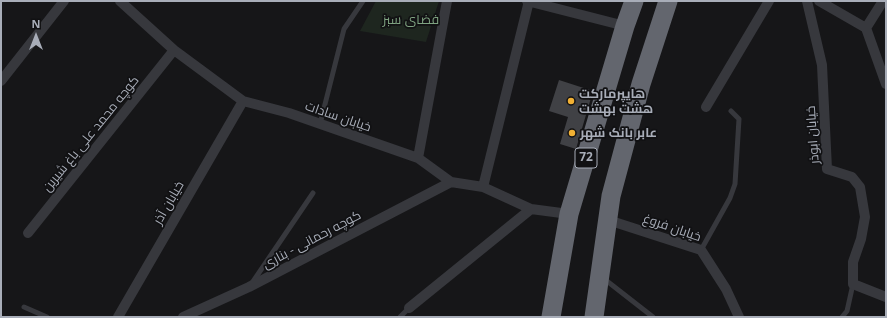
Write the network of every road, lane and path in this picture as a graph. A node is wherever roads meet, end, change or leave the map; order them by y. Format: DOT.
graph roads {
  1 [pos="64,1"];
  2 [pos="120,1"];
  3 [pos="363,1"];
  4 [pos="447,1"];
  5 [pos="528,1"];
  6 [pos="634,1"];
  7 [pos="668,1"];
  8 [pos="769,1"];
  9 [pos="808,1"];
  10 [pos="819,1"];
  11 [pos="884,1"];
  12 [pos="624,26"];
  13 [pos="866,28"];
  14 [pos="174,50"];
  15 [pos="1,81"];
  16 [pos="886,84"];
  17 [pos="243,101"];
  18 [pos="706,107"];
  19 [pos="731,111"];
  20 [pos="320,124"];
  21 [pos="418,158"];
  22 [pos="451,182"];
  23 [pos="483,187"];
  24 [pos="313,193"];
  25 [pos="531,209"];
  26 [pos="569,214"];
  27 [pos="608,220"];
  28 [pos="28,233"];
  29 [pos="701,250"];
  30 [pos="600,275"];
  31 [pos="853,284"];
  32 [pos="249,287"];
  33 [pos="886,297"];
  34 [pos="24,307"];
  35 [pos="409,308"];
  36 [pos="47,317"];
  37 [pos="118,317"];
  38 [pos="183,317"];
  39 [pos="400,317"];
  40 [pos="551,317"];
  41 [pos="594,317"];
  42 [pos="652,317"];
  43 [pos="739,317"];
  44 [pos="842,317"];
  1 -- 15 [label="street"];
  2 -- 14 [label="street, خیابان سادات"];
  3 -- 20 [label="lane"];
  4 -- 21 [label="street"];
  5 -- 12 [label="street"];
  5 -- 23 [label="street"];
  6 -- 12 [label="highway, 72"];
  7 -- 27 [label="highway"];
  8 -- 18 [label="street"];
  9 -- 31 [label="street, خیابان ابوذر"];
  10 -- 13 [label="street"];
  11 -- 13 [label="street"];
  12 -- 26 [label="highway, 72"];
  13 -- 16 [label="street"];
  14 -- 17 [label="street, خیابان سادات"];
  14 -- 28 [label="street, کوچه محمد علی باغ شیرین"];
  17 -- 20 [label="street, خیابان سادات"];
  17 -- 37 [label="street, خیابان آذر"];
  19 -- 29 [label="lane"];
  20 -- 21 [label="street, خیابان سادات"];
  21 -- 22 [label="street, خیابان سادات"];
  22 -- 23 [label="street, خیابان سادات"];
  22 -- 32 [label="street, کوچه رحمانی - بناری"];
  23 -- 25 [label="street, خیابان سادات"];
  24 -- 32 [label="lane"];
  25 -- 26 [label="street, خیابان سادات"];
  25 -- 35 [label="street"];
  26 -- 40 [label="highway, 72"];
  27 -- 29 [label="street, خیابان فروغ"];
  27 -- 30 [label="highway"];
  29 -- 43 [label="street, خیابان فروغ"];
  30 -- 41 [label="highway"];
  30 -- 42 [label="lane"];
  31 -- 33 [label="street"];
  31 -- 44 [label="lane"];
  32 -- 38 [label="street, کوچه رحمانی - بناری"];
  34 -- 36 [label="lane"];
  35 -- 39 [label="lane"];
}
